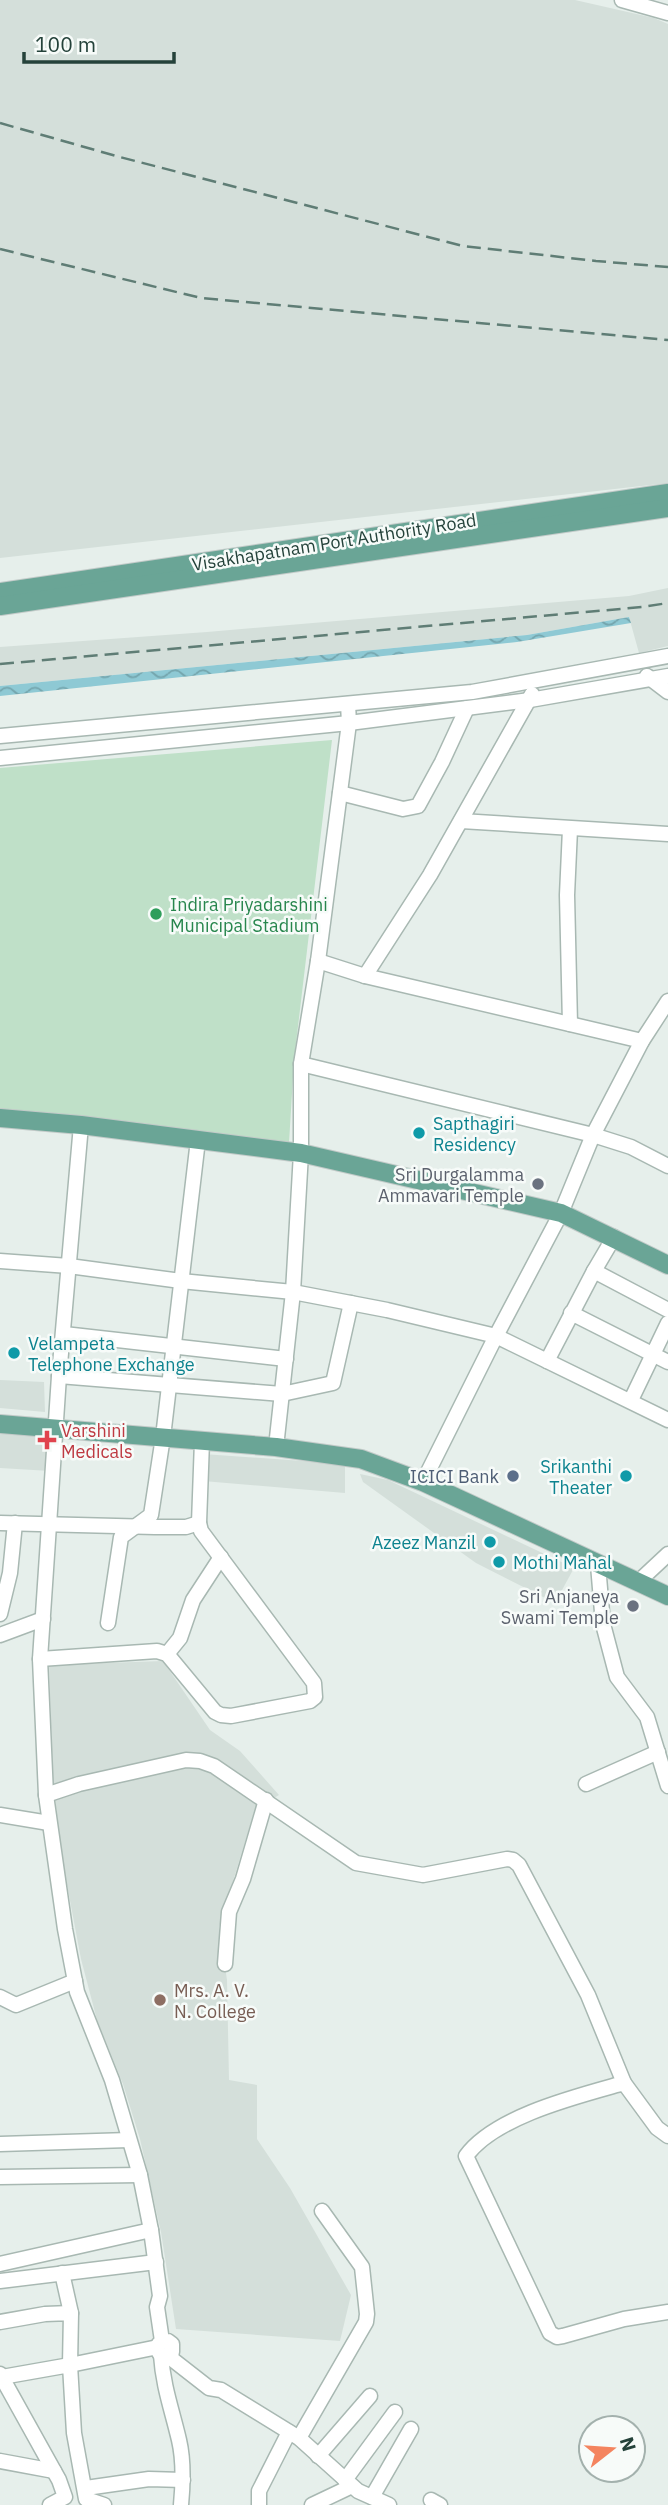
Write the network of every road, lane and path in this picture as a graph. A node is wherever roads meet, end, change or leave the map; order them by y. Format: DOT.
graph roads {
  1 [pos="622,0"];
  2 [pos="668,13"];
  3 [pos="668,493"];
  4 [pos="668,508"];
  5 [pos="0,592"];
  6 [pos="0,606"];
  7 [pos="667,658"];
  8 [pos="638,663"];
  9 [pos="668,676"];
  10 [pos="650,680"];
  11 [pos="536,681"];
  12 [pos="668,692"];
  13 [pos="530,700"];
  14 [pos="348,704"];
  15 [pos="467,708"];
  16 [pos="349,723"];
  17 [pos="0,736"];
  18 [pos="0,758"];
  19 [pos="340,793"];
  20 [pos="461,821"];
  21 [pos="570,829"];
  22 [pos="668,834"];
  23 [pos="318,961"];
  24 [pos="365,976"];
  25 [pos="668,1001"];
  26 [pos="569,1024"];
  27 [pos="642,1041"];
  28 [pos="301,1064"];
  29 [pos="0,1118"];
  30 [pos="81,1125"];
  31 [pos="593,1135"];
  32 [pos="198,1140"];
  33 [pos="301,1153"];
  34 [pos="668,1166"];
  35 [pos="561,1213"];
  36 [pos="614,1237"];
  37 [pos="0,1261"];
  38 [pos="668,1265"];
  39 [pos="69,1266"];
  40 [pos="594,1271"];
  41 [pos="181,1281"];
  42 [pos="293,1292"];
  43 [pos="351,1303"];
  44 [pos="668,1310"];
  45 [pos="571,1313"];
  46 [pos="668,1323"];
  47 [pos="64,1334"];
  48 [pos="496,1336"];
  49 [pos="174,1346"];
  50 [pos="654,1355"];
  51 [pos="286,1359"];
  52 [pos="547,1361"];
  53 [pos="668,1362"];
  54 [pos="59,1376"];
  55 [pos="169,1385"];
  56 [pos="282,1394"];
  57 [pos="631,1400"];
  58 [pos="668,1420"];
  59 [pos="0,1424"];
  60 [pos="56,1429"];
  61 [pos="163,1437"];
  62 [pos="202,1441"];
  63 [pos="276,1447"];
  64 [pos="423,1482"];
  65 [pos="8,1523"];
  66 [pos="50,1523"];
  67 [pos="199,1523"];
  68 [pos="136,1526"];
  69 [pos="668,1554"];
  70 [pos="221,1557"];
  71 [pos="598,1564"];
  72 [pos="638,1582"];
  73 [pos="668,1596"];
  74 [pos="0,1614"];
  75 [pos="43,1619"];
  76 [pos="108,1623"];
  77 [pos="0,1635"];
  78 [pos="167,1654"];
  79 [pos="40,1659"];
  80 [pos="658,1752"];
  81 [pos="586,1784"];
  82 [pos="668,1786"];
  83 [pos="46,1795"];
  84 [pos="266,1800"];
  85 [pos="0,1815"];
  86 [pos="49,1824"];
  87 [pos="225,1964"];
  88 [pos="75,1981"];
  89 [pos="0,1997"];
  90 [pos="624,2082"];
  91 [pos="668,2136"];
  92 [pos="130,2140"];
  93 [pos="0,2144"];
  94 [pos="140,2175"];
  95 [pos="0,2177"];
  96 [pos="322,2211"];
  97 [pos="151,2230"];
  98 [pos="156,2262"];
  99 [pos="0,2264"];
  100 [pos="62,2273"];
  101 [pos="0,2281"];
  102 [pos="668,2312"];
  103 [pos="71,2313"];
  104 [pos="0,2322"];
  105 [pos="165,2348"];
  106 [pos="70,2365"];
  107 [pos="1,2376"];
  108 [pos="370,2396"];
  109 [pos="395,2412"];
  110 [pos="411,2429"];
  111 [pos="294,2435"];
  112 [pos="318,2455"];
  113 [pos="0,2461"];
  114 [pos="54,2470"];
  115 [pos="183,2480"];
  116 [pos="357,2492"];
  117 [pos="65,2497"];
  118 [pos="86,2497"];
  119 [pos="50,2505"];
  120 [pos="104,2505"];
  121 [pos="181,2505"];
  122 [pos="259,2505"];
  123 [pos="312,2505"];
  124 [pos="388,2505"];
  1 -- 2 [label="street"];
  3 -- 5 [label="main road, Visakhapatnam Port Authority Road"];
  4 -- 6 [label="main road, Visakhapatnam Port Authority Road"];
  7 -- 8 [label="street"];
  8 -- 10 [label="street"];
  8 -- 11 [label="street"];
  9 -- 10 [label="street"];
  10 -- 12 [label="street"];
  10 -- 13 [label="street"];
  11 -- 13 [label="street"];
  11 -- 14 [label="street"];
  13 -- 15 [label="street"];
  13 -- 20 [label="street"];
  14 -- 16 [label="street"];
  14 -- 17 [label="street"];
  15 -- 16 [label="street"];
  15 -- 19 [label="street"];
  16 -- 18 [label="street"];
  16 -- 19 [label="street"];
  19 -- 23 [label="street"];
  20 -- 21 [label="street"];
  20 -- 24 [label="street"];
  21 -- 22 [label="street"];
  21 -- 26 [label="street"];
  23 -- 24 [label="street"];
  23 -- 28 [label="street"];
  24 -- 26 [label="street"];
  25 -- 27 [label="street"];
  26 -- 27 [label="street"];
  27 -- 31 [label="street"];
  28 -- 31 [label="street"];
  28 -- 33 [label="street"];
  29 -- 30 [label="main road"];
  30 -- 32 [label="main road"];
  30 -- 39 [label="street"];
  31 -- 34 [label="street"];
  31 -- 35 [label="street"];
  32 -- 33 [label="main road"];
  32 -- 41 [label="street"];
  33 -- 35 [label="main road"];
  33 -- 42 [label="street"];
  35 -- 36 [label="main road"];
  35 -- 48 [label="street"];
  36 -- 38 [label="main road"];
  36 -- 40 [label="street"];
  37 -- 39 [label="street"];
  39 -- 41 [label="street"];
  39 -- 47 [label="street"];
  40 -- 44 [label="street"];
  40 -- 45 [label="street"];
  41 -- 42 [label="street"];
  41 -- 49 [label="street"];
  42 -- 43 [label="street"];
  42 -- 51 [label="street"];
  43 -- 48 [label="street"];
  43 -- 56 [label="street"];
  45 -- 50 [label="street"];
  45 -- 52 [label="street"];
  46 -- 50 [label="street"];
  47 -- 49 [label="street"];
  47 -- 54 [label="street"];
  48 -- 52 [label="street"];
  48 -- 64 [label="street"];
  49 -- 51 [label="street"];
  49 -- 55 [label="street"];
  50 -- 53 [label="street"];
  50 -- 57 [label="street"];
  51 -- 56 [label="street"];
  52 -- 57 [label="street"];
  54 -- 55 [label="street"];
  54 -- 60 [label="street"];
  55 -- 56 [label="street"];
  55 -- 61 [label="street"];
  56 -- 63 [label="street"];
  57 -- 58 [label="street"];
  59 -- 60 [label="main road"];
  60 -- 61 [label="main road"];
  60 -- 66 [label="street"];
  61 -- 62 [label="main road"];
  61 -- 68 [label="street"];
  62 -- 63 [label="main road"];
  62 -- 67 [label="street"];
  63 -- 64 [label="main road"];
  64 -- 71 [label="main road"];
  65 -- 66 [label="street"];
  65 -- 74 [label="street"];
  66 -- 68 [label="street"];
  66 -- 75 [label="street"];
  67 -- 68 [label="street"];
  67 -- 70 [label="street"];
  68 -- 76 [label="street"];
  69 -- 72 [label="street"];
  70 -- 78 [label="street"];
  70 -- 78 [label="street"];
  71 -- 72 [label="main road"];
  71 -- 80 [label="street"];
  72 -- 73 [label="main road"];
  75 -- 77 [label="street"];
  75 -- 79 [label="street"];
  78 -- 79 [label="street"];
  79 -- 83 [label="street"];
  80 -- 81 [label="street"];
  80 -- 82 [label="street"];
  83 -- 84 [label="street"];
  83 -- 86 [label="street"];
  84 -- 87 [label="street"];
  84 -- 90 [label="street"];
  85 -- 86 [label="street"];
  86 -- 88 [label="street"];
  88 -- 89 [label="street"];
  88 -- 92 [label="street"];
  90 -- 91 [label="street"];
  90 -- 102 [label="street"];
  92 -- 93 [label="street"];
  92 -- 94 [label="street"];
  94 -- 95 [label="street"];
  94 -- 97 [label="street"];
  96 -- 111 [label="street"];
  97 -- 98 [label="street"];
  97 -- 99 [label="street"];
  98 -- 100 [label="street"];
  98 -- 105 [label="street"];
  100 -- 101 [label="street"];
  100 -- 103 [label="street"];
  103 -- 104 [label="street"];
  103 -- 106 [label="street"];
  105 -- 106 [label="street"];
  105 -- 111 [label="street"];
  105 -- 115 [label="street"];
  106 -- 107 [label="street"];
  106 -- 118 [label="street"];
  107 -- 114 [label="street"];
  108 -- 112 [label="street"];
  109 -- 116 [label="street"];
  110 -- 116 [label="street"];
  111 -- 112 [label="street"];
  111 -- 122 [label="street"];
  112 -- 116 [label="street"];
  113 -- 114 [label="street"];
  114 -- 117 [label="street"];
  115 -- 118 [label="street"];
  115 -- 121 [label="street"];
  116 -- 123 [label="street"];
  116 -- 124 [label="street"];
  117 -- 118 [label="street"];
  117 -- 119 [label="street"];
  118 -- 120 [label="street"];
}
